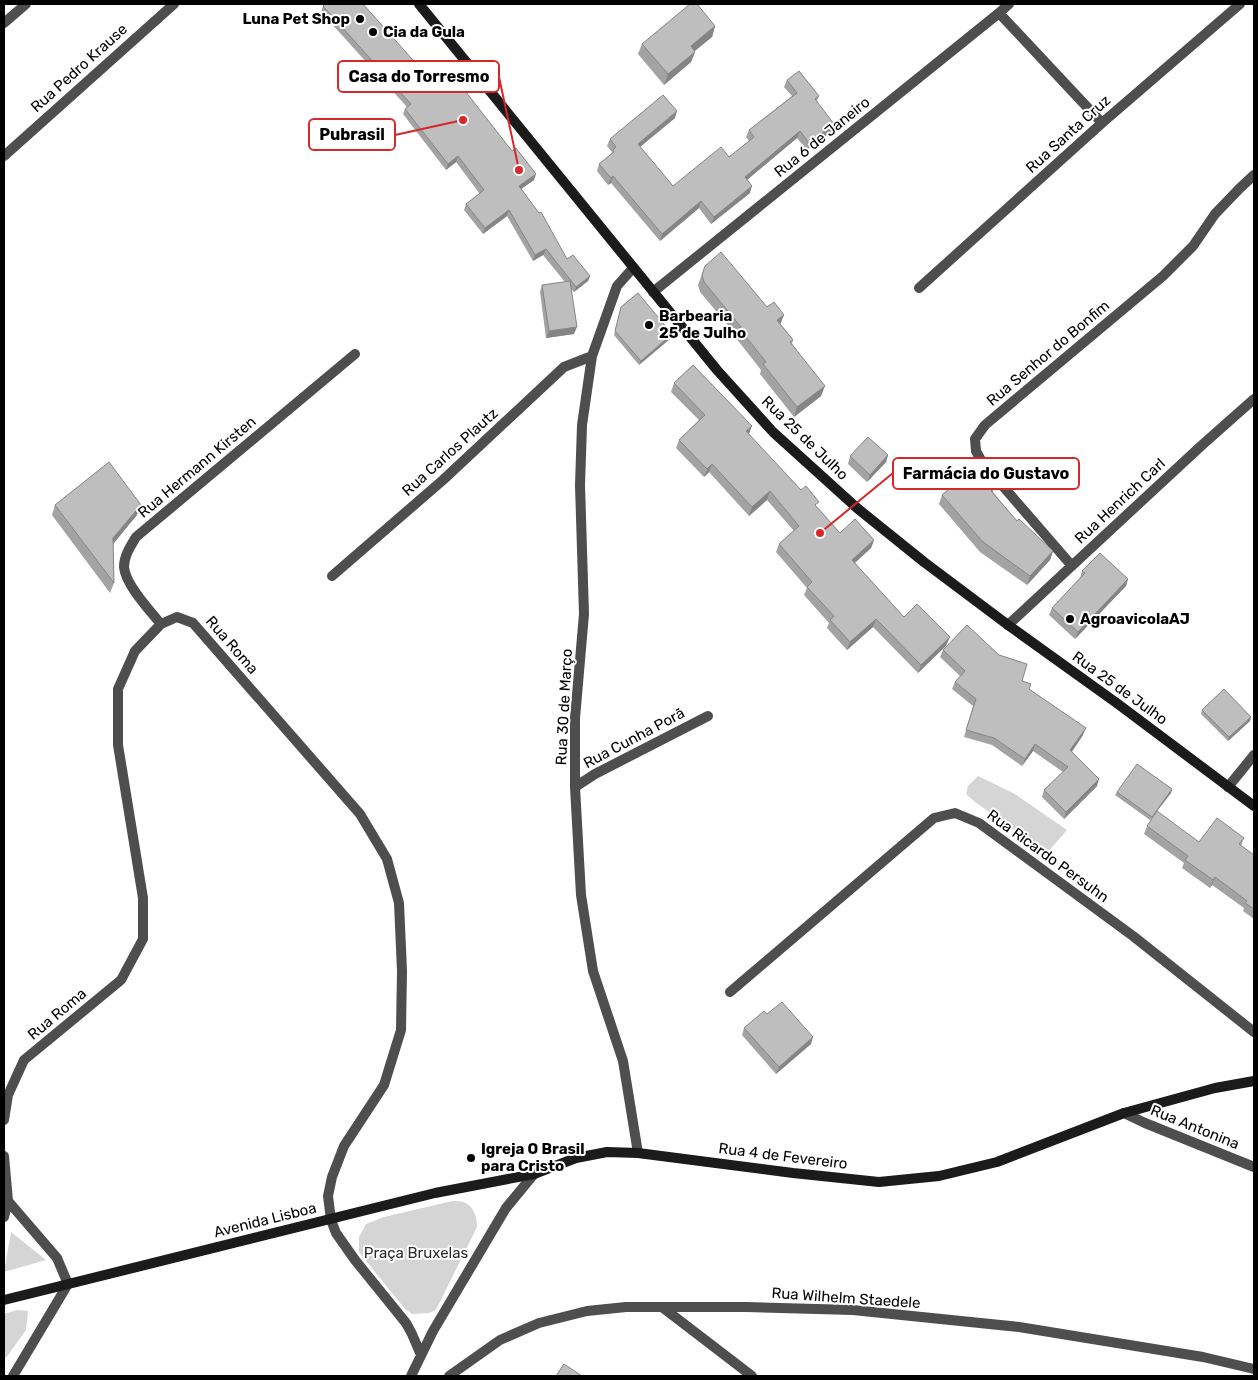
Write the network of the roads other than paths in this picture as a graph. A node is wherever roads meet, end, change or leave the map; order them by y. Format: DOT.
graph roads {
  1 [pos="26,4"];
  2 [pos="174,4"];
  3 [pos="419,4"];
  4 [pos="1009,4"];
  5 [pos="1240,4"];
  6 [pos="999,14"];
  7 [pos="4,23"];
  8 [pos="1102,123"];
  9 [pos="4,156"];
  10 [pos="1254,175"];
  11 [pos="633,268"];
  12 [pos="919,288"];
  13 [pos="653,292"];
  14 [pos="355,354"];
  15 [pos="592,356"];
  16 [pos="1254,399"];
  17 [pos="1072,566"];
  18 [pos="332,576"];
  19 [pos="161,624"];
  20 [pos="1008,625"];
  21 [pos="708,716"];
  22 [pos="1254,755"];
  23 [pos="576,787"];
  24 [pos="1228,787"];
  25 [pos="1254,806"];
  26 [pos="730,992"];
  27 [pos="1254,1032"];
  28 [pos="1254,1081"];
  29 [pos="1124,1113"];
  30 [pos="4,1120"];
  31 [pos="638,1153"];
  32 [pos="4,1156"];
  33 [pos="1254,1167"];
  34 [pos="534,1174"];
  35 [pos="8,1201"];
  36 [pos="4,1217"];
  37 [pos="331,1220"];
  38 [pos="68,1284"];
  39 [pos="4,1300"];
  40 [pos="662,1307"];
  41 [pos="421,1355"];
  42 [pos="1254,1369"];
  43 [pos="13,1376"];
  44 [pos="411,1376"];
  45 [pos="449,1376"];
  46 [pos="752,1376"];
  1 -- 7 [label="street"];
  2 -- 9 [label="street, Rua Pedro Krause"];
  3 -- 11 [label="street, Rua 25 de Julho"];
  4 -- 6 [label="street, Rua 6 de Janeiro"];
  5 -- 8 [label="street, Rua Santa Cruz"];
  6 -- 8 [label="street"];
  6 -- 13 [label="street, Rua 6 de Janeiro"];
  8 -- 12 [label="street, Rua Santa Cruz"];
  10 -- 17 [label="street, Rua Senhor do Bonfim"];
  11 -- 13 [label="street, Rua 25 de Julho"];
  11 -- 15 [label="street, Rua 30 de Março"];
  13 -- 20 [label="street, Rua 25 de Julho"];
  14 -- 19 [label="street, Rua Hermann Kirsten"];
  15 -- 18 [label="street, Rua Carlos Plautz"];
  15 -- 23 [label="street, Rua 30 de Março"];
  16 -- 17 [label="street, Rua Henrich Carl"];
  17 -- 20 [label="street, Rua Henrich Carl"];
  19 -- 30 [label="street, Rua Roma"];
  19 -- 37 [label="street, Rua Roma"];
  20 -- 24 [label="street, Rua 25 de Julho"];
  21 -- 23 [label="street, Rua Cunha Porã"];
  22 -- 24 [label="street"];
  23 -- 31 [label="street, Rua 30 de Março"];
  24 -- 25 [label="street, Rua 25 de Julho"];
  26 -- 27 [label="street, Rua Ricardo Persuhn"];
  28 -- 29 [label="street, Rua 4 de Fevereiro"];
  29 -- 31 [label="street, Rua 4 de Fevereiro"];
  29 -- 33 [label="street, Rua Antonina"];
  31 -- 34 [label="street, Rua 4 de Fevereiro"];
  32 -- 35 [label="street"];
  34 -- 37 [label="street, Avenida Lisboa"];
  34 -- 41 [label="street, Rua 4 de Fevereiro"];
  35 -- 36 [label="street"];
  35 -- 38 [label="street"];
  37 -- 38 [label="street, Avenida Lisboa"];
  37 -- 41 [label="street"];
  38 -- 39 [label="street, Avenida Lisboa"];
  38 -- 43 [label="street"];
  40 -- 42 [label="street, Rua Wilhelm Staedele"];
  40 -- 45 [label="street, Rua Wilhelm Staedele"];
  40 -- 46 [label="street"];
  41 -- 44 [label="street, Rua 4 de Fevereiro"];
}
